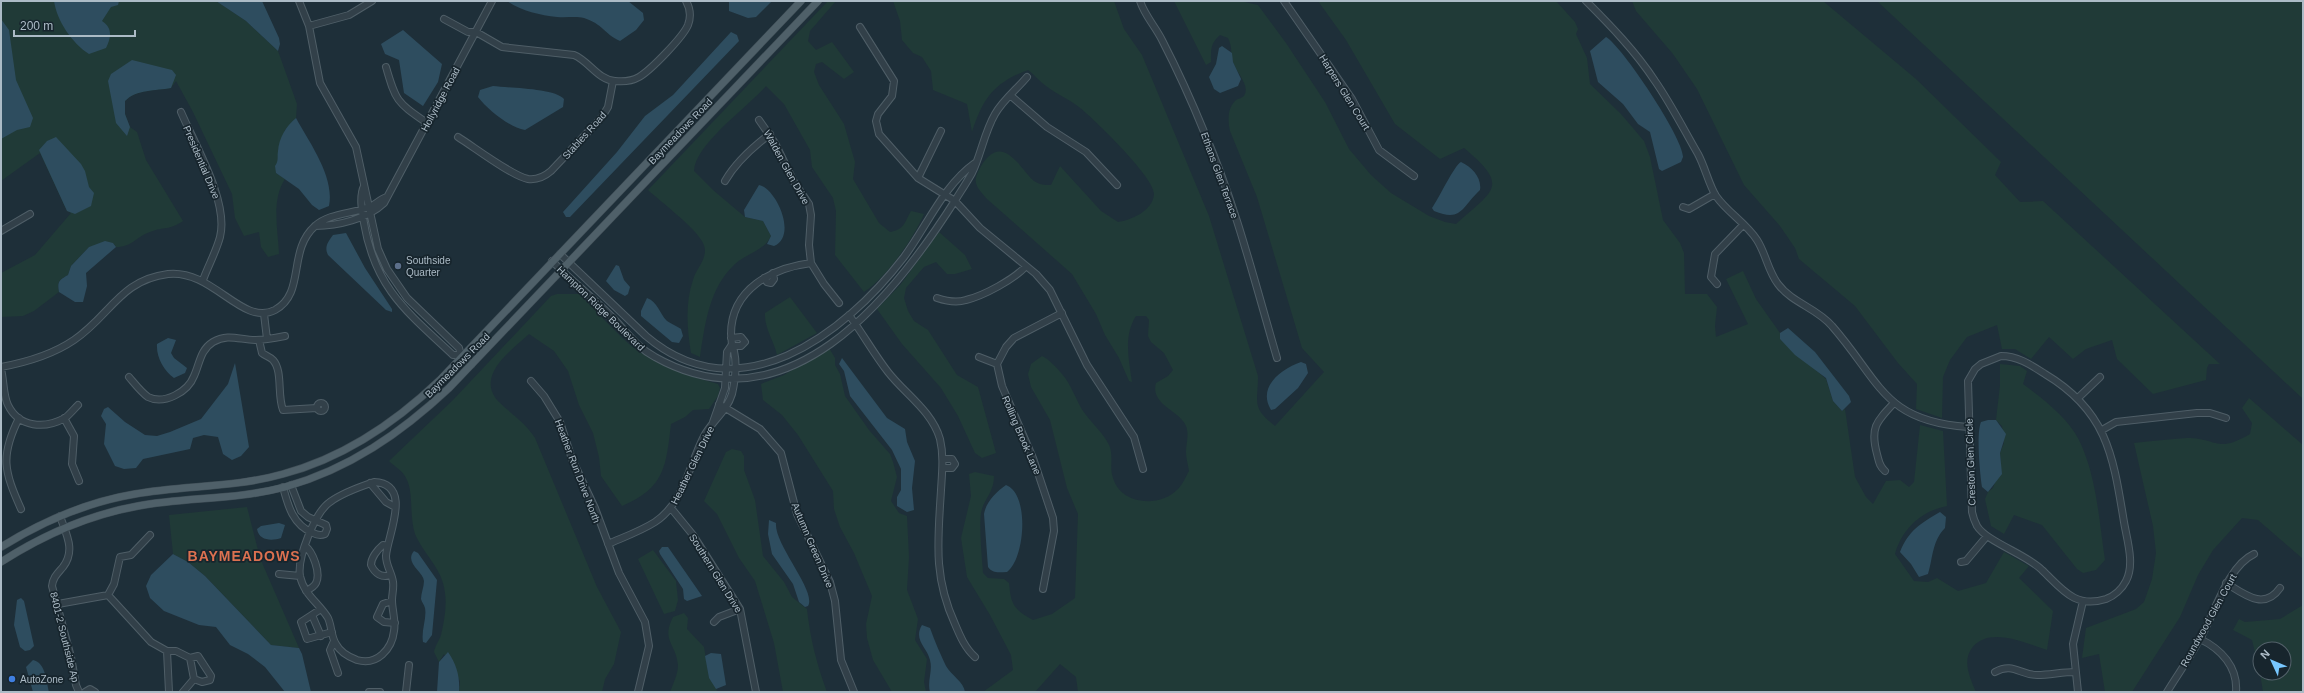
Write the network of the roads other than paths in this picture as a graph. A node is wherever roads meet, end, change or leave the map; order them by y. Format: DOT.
graph roads {
  1 [pos="299,1"];
  2 [pos="372,1"];
  3 [pos="492,1"];
  4 [pos="686,1"];
  5 [pos="801,1"];
  6 [pos="818,1"];
  7 [pos="1140,1"];
  8 [pos="1284,1"];
  9 [pos="1586,1"];
  10 [pos="791,12"];
  11 [pos="444,19"];
  12 [pos="800,20"];
  13 [pos="309,26"];
  14 [pos="860,27"];
  15 [pos="476,32"];
  16 [pos="386,67"];
  17 [pos="1028,77"];
  18 [pos="613,81"];
  19 [pos="1010,95"];
  20 [pos="181,112"];
  21 [pos="759,120"];
  22 [pos="427,122"];
  23 [pos="941,131"];
  24 [pos="770,134"];
  25 [pos="458,137"];
  26 [pos="975,164"];
  27 [pos="1414,176"];
  28 [pos="918,178"];
  29 [pos="725,181"];
  30 [pos="1118,185"];
  31 [pos="364,186"];
  32 [pos="1715,194"];
  33 [pos="944,195"];
  34 [pos="387,197"];
  35 [pos="955,201"];
  36 [pos="370,207"];
  37 [pos="1683,207"];
  38 [pos="362,209"];
  39 [pos="30,214"];
  40 [pos="371,214"];
  41 [pos="363,217"];
  42 [pos="1743,225"];
  43 [pos="315,226"];
  44 [pos="1,231"];
  45 [pos="560,254"];
  46 [pos="552,262"];
  47 [pos="569,262"];
  48 [pos="811,262"];
  49 [pos="1026,266"];
  50 [pos="562,270"];
  51 [pos="202,280"];
  52 [pos="1717,284"];
  53 [pos="938,298"];
  54 [pos="839,303"];
  55 [pos="1062,313"];
  56 [pos="264,314"];
  57 [pos="849,315"];
  58 [pos="855,323"];
  59 [pos="285,336"];
  60 [pos="731,338"];
  61 [pos="259,340"];
  62 [pos="267,340"];
  63 [pos="732,346"];
  64 [pos="666,350"];
  65 [pos="461,356"];
  66 [pos="979,357"];
  67 [pos="1277,358"];
  68 [pos="661,360"];
  69 [pos="997,364"];
  70 [pos="471,365"];
  71 [pos="1,368"];
  72 [pos="727,369"];
  73 [pos="735,369"];
  74 [pos="129,377"];
  75 [pos="2100,377"];
  76 [pos="726,379"];
  77 [pos="734,379"];
  78 [pos="531,381"];
  79 [pos="2078,398"];
  80 [pos="1894,403"];
  81 [pos="719,404"];
  82 [pos="78,405"];
  83 [pos="317,408"];
  84 [pos="725,408"];
  85 [pos="19,418"];
  86 [pos="64,418"];
  87 [pos="2226,418"];
  88 [pos="713,422"];
  89 [pos="1968,427"];
  90 [pos="2102,430"];
  91 [pos="943,459"];
  92 [pos="943,468"];
  93 [pos="1143,469"];
  94 [pos="1885,471"];
  95 [pos="286,473"];
  96 [pos="79,481"];
  97 [pos="370,483"];
  98 [pos="291,485"];
  99 [pos="283,487"];
  100 [pos="395,507"];
  101 [pos="671,508"];
  102 [pos="21,509"];
  103 [pos="60,516"];
  104 [pos="316,520"];
  105 [pos="64,528"];
  106 [pos="311,532"];
  107 [pos="150,535"];
  108 [pos="1987,536"];
  109 [pos="608,544"];
  110 [pos="305,546"];
  111 [pos="387,546"];
  112 [pos="1,547"];
  113 [pos="2254,554"];
  114 [pos="1,562"];
  115 [pos="1961,562"];
  116 [pos="279,574"];
  117 [pos="391,574"];
  118 [pos="300,576"];
  119 [pos="2226,584"];
  120 [pos="2280,588"];
  121 [pos="1043,589"];
  122 [pos="306,591"];
  123 [pos="108,595"];
  124 [pos="392,600"];
  125 [pos="2083,602"];
  126 [pos="58,604"];
  127 [pos="740,609"];
  128 [pos="321,610"];
  129 [pos="312,615"];
  130 [pos="714,622"];
  131 [pos="395,623"];
  132 [pos="332,632"];
  133 [pos="321,636"];
  134 [pos="2200,639"];
  135 [pos="334,641"];
  136 [pos="167,651"];
  137 [pos="975,657"];
  138 [pos="190,658"];
  139 [pos="409,665"];
  140 [pos="1995,672"];
  141 [pos="2075,672"];
  142 [pos="338,673"];
  143 [pos="194,679"];
  144 [pos="79,692"];
  145 [pos="85,692"];
  146 [pos="95,692"];
  147 [pos="169,692"];
  148 [pos="183,692"];
  149 [pos="369,692"];
  150 [pos="380,692"];
  151 [pos="406,692"];
  152 [pos="638,692"];
  153 [pos="756,692"];
  154 [pos="854,692"];
  155 [pos="2078,692"];
  156 [pos="2167,692"];
  157 [pos="2236,692"];
  1 -- 13 [label="street"];
  2 -- 13 [label="street"];
  3 -- 15 [label="street, Hollyridge Road"];
  4 -- 18 [label="street"];
  5 -- 10 [label="main road, Baymeadows Road"];
  6 -- 12 [label="main road, Baymeadows Road"];
  7 -- 67 [label="street, Ethans Glen Terrace"];
  8 -- 27 [label="street, Harpers Glen Court"];
  9 -- 32 [label="street"];
  10 -- 12 [label="main road"];
  10 -- 45 [label="main road, Baymeadows Road"];
  11 -- 15 [label="street"];
  12 -- 47 [label="main road, Baymeadows Road"];
  13 -- 31 [label="street"];
  14 -- 28 [label="street"];
  15 -- 18 [label="street"];
  15 -- 22 [label="street, Hollyridge Road"];
  16 -- 22 [label="street"];
  17 -- 19 [label="street, Hampton Ridge Boulevard"];
  18 -- 25 [label="street, Stables Road"];
  19 -- 26 [label="street, Hampton Ridge Boulevard"];
  19 -- 30 [label="street"];
  20 -- 51 [label="street, Presidential Drive"];
  21 -- 24 [label="street, Walden Glen Drive"];
  22 -- 34 [label="street, Hollyridge Road"];
  23 -- 28 [label="street"];
  24 -- 29 [label="street"];
  24 -- 48 [label="street, Walden Glen Drive"];
  26 -- 33 [label="street"];
  26 -- 35 [label="street, Hampton Ridge Boulevard"];
  28 -- 33 [label="street"];
  31 -- 36 [label="street"];
  31 -- 38 [label="street"];
  32 -- 37 [label="street"];
  32 -- 42 [label="street"];
  33 -- 35 [label="street"];
  33 -- 57 [label="street"];
  34 -- 36 [label="street"];
  34 -- 40 [label="street, Hollyridge Road"];
  35 -- 49 [label="street"];
  35 -- 58 [label="street, Hampton Ridge Boulevard"];
  36 -- 38 [label="street"];
  36 -- 40 [label="street"];
  38 -- 41 [label="street"];
  38 -- 43 [label="street"];
  39 -- 44 [label="street"];
  40 -- 41 [label="street, Hollyridge Road"];
  40 -- 65 [label="street"];
  41 -- 43 [label="street, Hollyridge Road"];
  41 -- 65 [label="street"];
  42 -- 52 [label="street"];
  42 -- 80 [label="street"];
  43 -- 56 [label="street"];
  45 -- 46 [label="main road, Baymeadows Road"];
  45 -- 47 [label="street"];
  46 -- 50 [label="street, Hampton Ridge Boulevard"];
  46 -- 65 [label="main road, Baymeadows Road"];
  47 -- 50 [label="main road, Baymeadows Road"];
  47 -- 64 [label="street"];
  48 -- 54 [label="street, Walden Glen Drive"];
  48 -- 60 [label="street, Heather Glen Drive"];
  49 -- 53 [label="street"];
  49 -- 55 [label="street"];
  50 -- 68 [label="street, Hampton Ridge Boulevard"];
  50 -- 70 [label="main road, Baymeadows Road"];
  51 -- 56 [label="street"];
  51 -- 71 [label="street"];
  55 -- 69 [label="street"];
  55 -- 93 [label="street"];
  56 -- 62 [label="street"];
  57 -- 58 [label="street"];
  57 -- 73 [label="street"];
  58 -- 77 [label="street, Hampton Ridge Boulevard"];
  58 -- 91 [label="street"];
  59 -- 62 [label="street"];
  60 -- 63 [label="street, Heather Glen Drive"];
  60 -- 63 [label="street"];
  61 -- 62 [label="street"];
  61 -- 74 [label="street"];
  61 -- 83 [label="street"];
  63 -- 72 [label="street"];
  63 -- 73 [label="street, Heather Glen Drive"];
  64 -- 68 [label="street"];
  64 -- 72 [label="street"];
  65 -- 70 [label="street"];
  65 -- 95 [label="main road, Baymeadows Road"];
  66 -- 69 [label="street"];
  68 -- 76 [label="street, Hampton Ridge Boulevard"];
  69 -- 121 [label="street, Rolling Brook Lane"];
  70 -- 98 [label="main road, Baymeadows Road"];
  71 -- 85 [label="street"];
  72 -- 73 [label="street"];
  72 -- 76 [label="street"];
  73 -- 77 [label="street, Heather Glen Drive"];
  75 -- 79 [label="street"];
  76 -- 77 [label="street, Hampton Ridge Boulevard"];
  76 -- 81 [label="street"];
  77 -- 84 [label="street, Heather Glen Drive"];
  78 -- 109 [label="street, Heather Run Drive North"];
  79 -- 89 [label="street, Creston Glen Circle"];
  79 -- 90 [label="street"];
  80 -- 89 [label="street"];
  80 -- 94 [label="street"];
  81 -- 84 [label="street, Autumn Green Drive"];
  81 -- 88 [label="street"];
  82 -- 86 [label="street"];
  84 -- 88 [label="street, Heather Glen Drive"];
  84 -- 154 [label="street, Autumn Green Drive"];
  85 -- 86 [label="street"];
  85 -- 102 [label="street"];
  86 -- 96 [label="street"];
  87 -- 90 [label="street"];
  88 -- 101 [label="street, Heather Glen Drive"];
  89 -- 108 [label="street, Creston Glen Circle"];
  90 -- 125 [label="street"];
  91 -- 92 [label="street"];
  91 -- 92 [label="street"];
  92 -- 137 [label="street"];
  95 -- 98 [label="main road"];
  95 -- 99 [label="main road"];
  95 -- 103 [label="main road, Baymeadows Road"];
  97 -- 100 [label="street"];
  97 -- 100 [label="street"];
  97 -- 104 [label="street"];
  98 -- 99 [label="main road, Baymeadows Road"];
  98 -- 104 [label="street"];
  99 -- 105 [label="main road, Baymeadows Road"];
  99 -- 106 [label="street"];
  100 -- 111 [label="street"];
  101 -- 109 [label="street, Heather Glen Drive"];
  101 -- 127 [label="street, Southern Glen Drive"];
  103 -- 105 [label="street, 8401-2 Southside Ap"];
  103 -- 112 [label="main road, Baymeadows Road"];
  104 -- 106 [label="street"];
  104 -- 106 [label="street"];
  105 -- 114 [label="main road, Baymeadows Road"];
  105 -- 126 [label="street, 8401-2 Southside Ap"];
  106 -- 110 [label="street"];
  107 -- 123 [label="street"];
  108 -- 115 [label="street"];
  108 -- 125 [label="street, Creston Glen Circle"];
  109 -- 152 [label="street, Heather Run Drive North"];
  110 -- 118 [label="street"];
  110 -- 122 [label="street"];
  111 -- 117 [label="street"];
  111 -- 117 [label="street"];
  113 -- 119 [label="street, Roundwood Glen Court"];
  116 -- 118 [label="street"];
  117 -- 124 [label="street"];
  118 -- 122 [label="street"];
  119 -- 120 [label="street"];
  119 -- 134 [label="street, Roundwood Glen Court"];
  122 -- 128 [label="street"];
  123 -- 126 [label="street"];
  123 -- 136 [label="street"];
  124 -- 131 [label="street"];
  124 -- 131 [label="street"];
  125 -- 141 [label="street"];
  126 -- 144 [label="street, 8401-2 Southside Ap"];
  127 -- 130 [label="street"];
  127 -- 153 [label="street, Southern Glen Drive"];
  128 -- 129 [label="street"];
  128 -- 132 [label="street"];
  129 -- 133 [label="street"];
  129 -- 133 [label="street"];
  131 -- 135 [label="street"];
  132 -- 133 [label="street"];
  132 -- 135 [label="street"];
  134 -- 156 [label="street, Roundwood Glen Court"];
  134 -- 157 [label="street"];
  135 -- 142 [label="street"];
  136 -- 138 [label="street"];
  136 -- 147 [label="street"];
  138 -- 143 [label="street"];
  138 -- 143 [label="street"];
  139 -- 151 [label="street"];
  140 -- 141 [label="street"];
  141 -- 155 [label="street"];
  143 -- 148 [label="street"];
  145 -- 146 [label="street"];
  149 -- 150 [label="street"];
}
